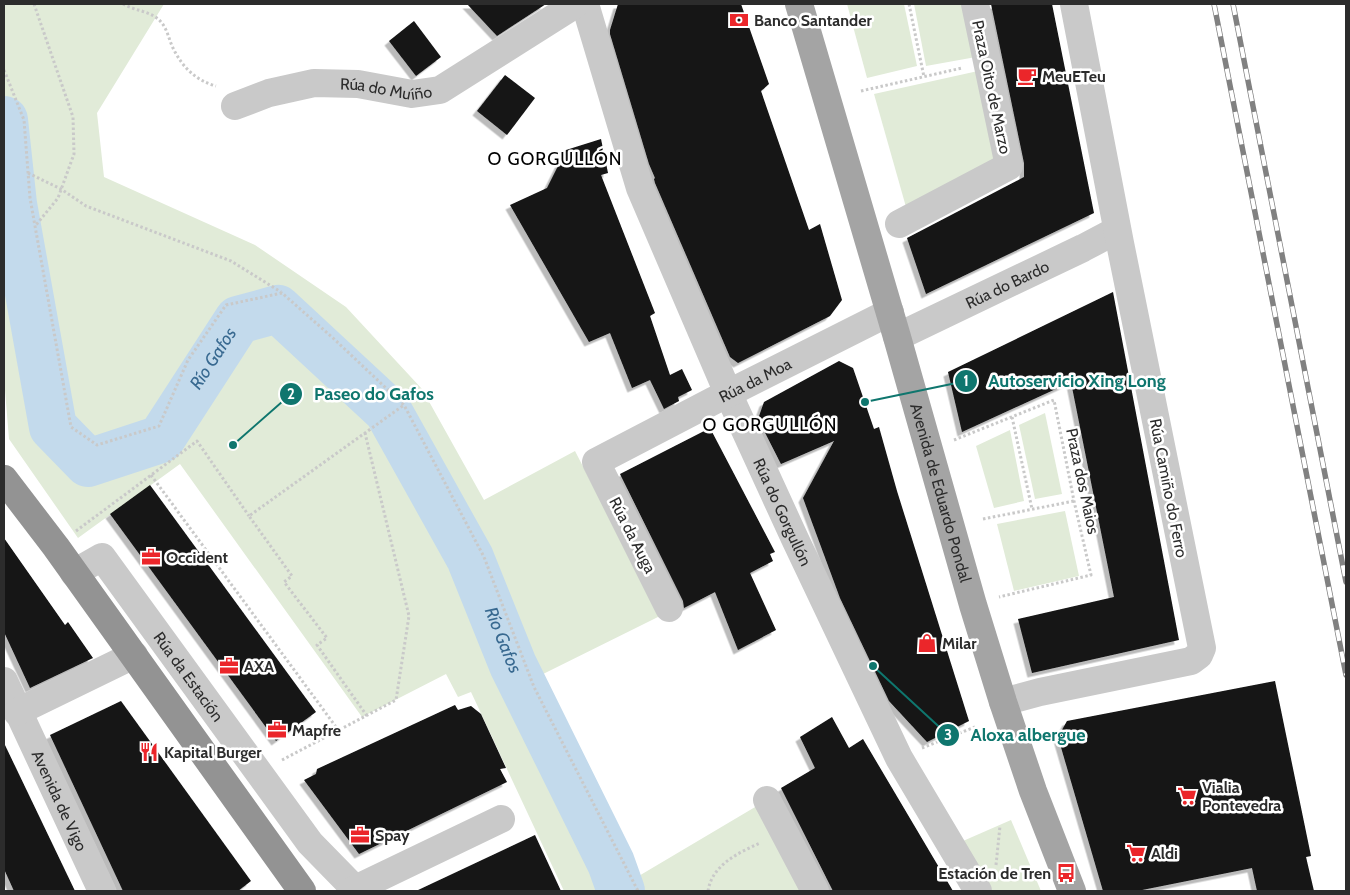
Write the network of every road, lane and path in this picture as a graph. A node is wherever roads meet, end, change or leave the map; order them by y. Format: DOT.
graph roads {
  1 [pos="34,4"];
  2 [pos="123,4"];
  3 [pos="576,4"];
  4 [pos="585,4"];
  5 [pos="799,4"];
  6 [pos="909,4"];
  7 [pos="975,4"];
  8 [pos="1074,4"];
  9 [pos="987,63"];
  10 [pos="4,70"];
  11 [pos="924,77"];
  12 [pos="861,91"];
  13 [pos="235,106"];
  14 [pos="28,173"];
  15 [pos="61,190"];
  16 [pos="899,224"];
  17 [pos="35,226"];
  18 [pos="1117,230"];
  19 [pos="282,293"];
  20 [pos="894,325"];
  21 [pos="728,393"];
  22 [pos="404,405"];
  23 [pos="1012,417"];
  24 [pos="365,433"];
  25 [pos="951,441"];
  26 [pos="596,462"];
  27 [pos="151,475"];
  28 [pos="7,489"];
  29 [pos="1074,501"];
  30 [pos="1032,509"];
  31 [pos="249,516"];
  32 [pos="983,519"];
  33 [pos="56,547"];
  34 [pos="74,573"];
  35 [pos="992,599"];
  36 [pos="669,608"];
  37 [pos="134,656"];
  38 [pos="4,680"];
  39 [pos="1003,702"];
  40 [pos="17,712"];
  41 [pos="367,716"];
  42 [pos="975,727"];
  43 [pos="339,731"];
  44 [pos="899,758"];
  45 [pos="258,772"];
  46 [pos="767,800"];
  47 [pos="501,818"];
  48 [pos="1000,826"];
  49 [pos="784,831"];
  50 [pos="987,881"];
  51 [pos="353,890"];
  52 [pos="102,891"];
  53 [pos="302,891"];
  54 [pos="638,891"];
  55 [pos="708,891"];
  56 [pos="816,891"];
  57 [pos="1072,891"];
  1 -- 15 [label="path"];
  2 -- 13 [label="path"];
  3 -- 13 [label="street, Rúa do Muíño"];
  4 -- 21 [label="street, Rúa do Gorgullón"];
  5 -- 20 [label="main road, Avenida de Eduardo Pondal"];
  6 -- 11 [label="path"];
  7 -- 9 [label="street, Praza Oito de Marzo"];
  8 -- 18 [label="street, Rúa Camiño do Ferro"];
  9 -- 11 [label="path"];
  9 -- 16 [label="street, Praza Oito de Marzo"];
  10 -- 14 [label="path"];
  11 -- 12 [label="path"];
  14 -- 15 [label="path"];
  14 -- 17 [label="path"];
  15 -- 17 [label="path"];
  15 -- 19 [label="path"];
  17 -- 19 [label="path"];
  18 -- 20 [label="street, Rúa do Bardo"];
  18 -- 39 [label="street, Rúa Camiño do Ferro"];
  19 -- 22 [label="path"];
  20 -- 21 [label="street, Rúa da Moa"];
  20 -- 39 [label="main road, Avenida de Eduardo Pondal"];
  21 -- 26 [label="street, Rúa da Moa"];
  21 -- 44 [label="street, Rúa do Gorgullón"];
  22 -- 24 [label="path"];
  22 -- 54 [label="path"];
  23 -- 25 [label="path, Praza dos Maios"];
  23 -- 29 [label="path, Praza dos Maios"];
  23 -- 30 [label="path"];
  24 -- 31 [label="path"];
  24 -- 41 [label="path"];
  26 -- 36 [label="street, Rúa da Auga"];
  27 -- 31 [label="path"];
  27 -- 33 [label="path"];
  27 -- 43 [label="path"];
  28 -- 33 [label="highway, Rúa da Estación"];
  29 -- 30 [label="path"];
  29 -- 35 [label="path, Praza dos Maios"];
  30 -- 32 [label="path"];
  31 -- 41 [label="path"];
  33 -- 34 [label="highway, Rúa da Estación"];
  34 -- 37 [label="highway, Rúa da Estación"];
  34 -- 45 [label="street, Rúa da Estación"];
  37 -- 40 [label="street"];
  37 -- 53 [label="highway, Rúa da Estación"];
  38 -- 40 [label="street, Avenida de Vigo"];
  39 -- 57 [label="main road, Avenida de Eduardo Pondal"];
  40 -- 52 [label="street, Avenida de Vigo"];
  41 -- 43 [label="path"];
  42 -- 44 [label="path"];
  43 -- 45 [label="path"];
  44 -- 50 [label="street, Rúa do Gorgullón"];
  45 -- 51 [label="street, Rúa da Estación"];
  46 -- 49 [label="street"];
  47 -- 51 [label="street, Rúa da Estación"];
  48 -- 50 [label="path"];
  49 -- 55 [label="path"];
  49 -- 56 [label="street"];
}
